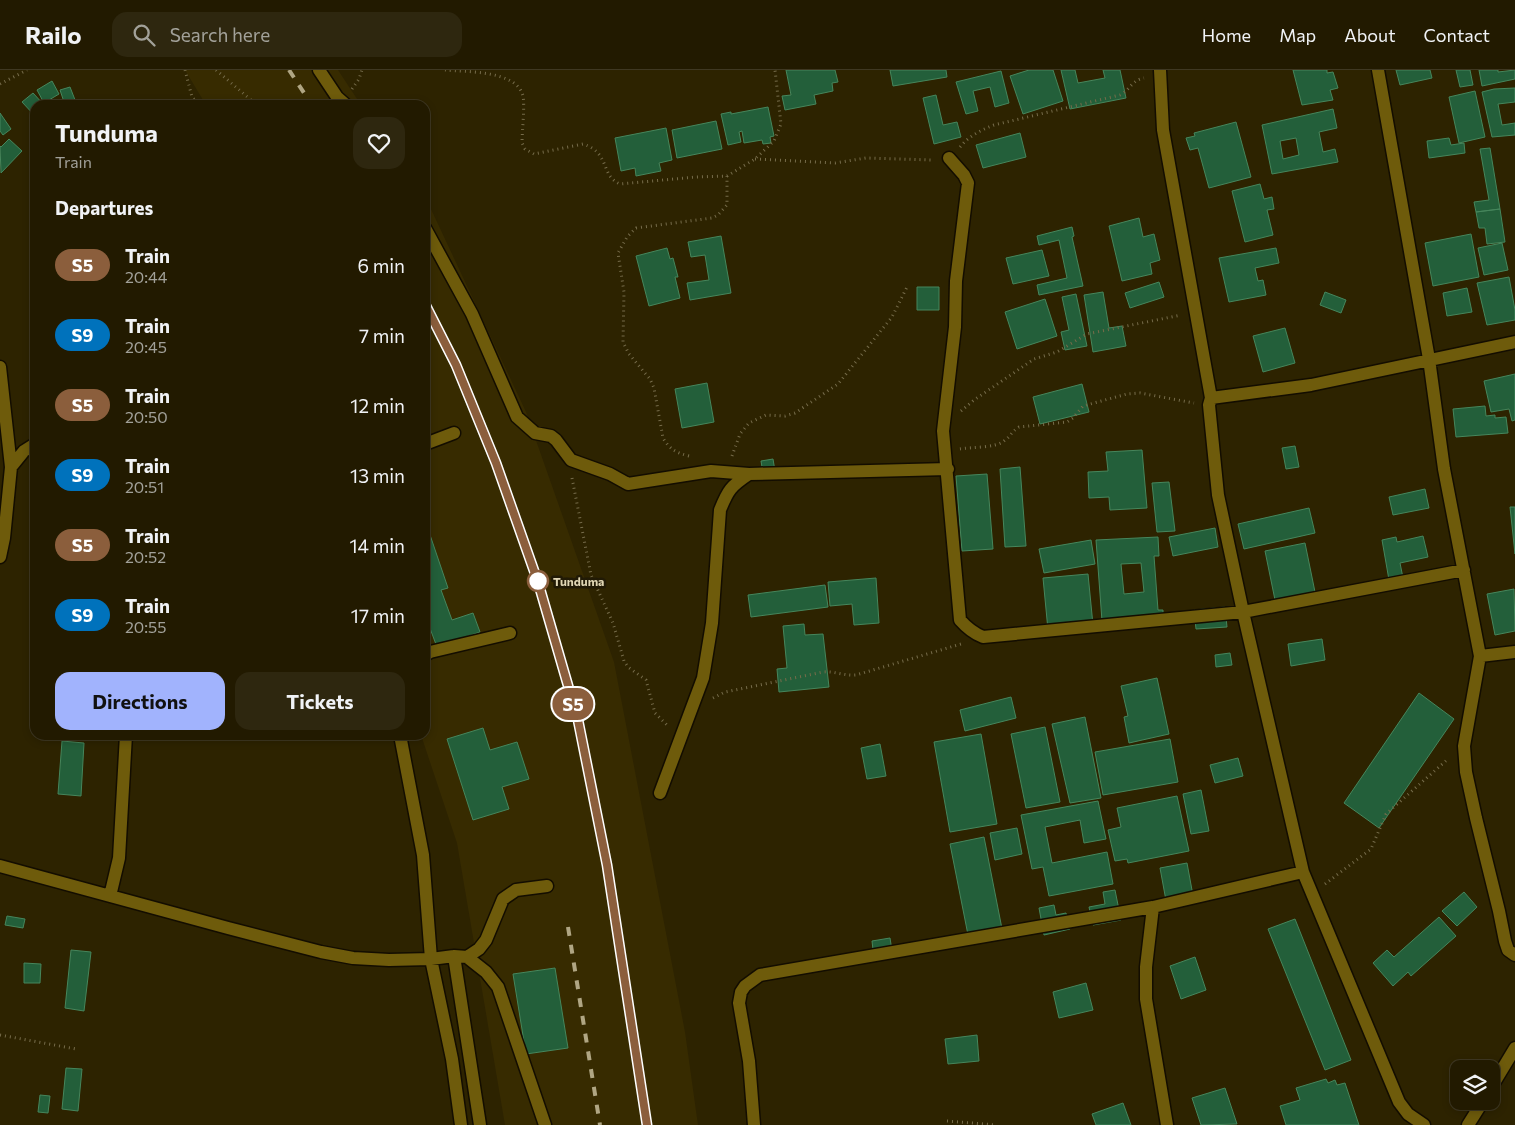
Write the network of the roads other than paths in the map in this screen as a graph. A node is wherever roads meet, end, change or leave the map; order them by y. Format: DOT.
graph roads {
  1 [pos="319,70"];
  2 [pos="1378,70"];
  3 [pos="1160,75"];
  4 [pos="341,100"];
  5 [pos="949,158"];
  6 [pos="430,237"];
  7 [pos="1515,342"];
  8 [pos="1429,359"];
  9 [pos="0,367"];
  10 [pos="1210,402"];
  11 [pos="454,433"];
  12 [pos="430,442"];
  13 [pos="30,447"];
  14 [pos="11,467"];
  15 [pos="948,469"];
  16 [pos="749,474"];
  17 [pos="0,557"];
  18 [pos="1464,570"];
  19 [pos="1243,612"];
  20 [pos="510,632"];
  21 [pos="430,652"];
  22 [pos="1515,652"];
  23 [pos="1480,656"];
  24 [pos="126,740"];
  25 [pos="401,740"];
  26 [pos="660,793"];
  27 [pos="0,866"];
  28 [pos="1303,872"];
  29 [pos="547,886"];
  30 [pos="110,896"];
  31 [pos="1152,907"];
  32 [pos="1515,955"];
  33 [pos="454,956"];
  34 [pos="467,957"];
  35 [pos="431,959"];
  36 [pos="1515,1048"];
  37 [pos="1500,1073"];
  38 [pos="1477,1110"];
  39 [pos="461,1125"];
  40 [pos="480,1125"];
  41 [pos="545,1125"];
  42 [pos="754,1125"];
  43 [pos="1167,1125"];
  44 [pos="1424,1125"];
  45 [pos="1468,1125"];
  1 -- 4 [label="street"];
  2 -- 8 [label="street"];
  3 -- 10 [label="street"];
  5 -- 15 [label="street"];
  6 -- 16 [label="street"];
  7 -- 8 [label="street"];
  8 -- 10 [label="street"];
  8 -- 18 [label="street"];
  9 -- 14 [label="street"];
  10 -- 19 [label="street"];
  11 -- 12 [label="street"];
  13 -- 14 [label="street"];
  14 -- 17 [label="street"];
  15 -- 16 [label="street"];
  15 -- 19 [label="street"];
  16 -- 26 [label="street"];
  18 -- 19 [label="street"];
  18 -- 23 [label="street"];
  19 -- 28 [label="street"];
  20 -- 21 [label="street"];
  22 -- 23 [label="street"];
  23 -- 32 [label="street"];
  24 -- 30 [label="street"];
  25 -- 35 [label="street"];
  27 -- 30 [label="street"];
  28 -- 31 [label="street"];
  28 -- 44 [label="street"];
  29 -- 34 [label="street"];
  30 -- 35 [label="street"];
  31 -- 42 [label="street"];
  31 -- 43 [label="street"];
  33 -- 34 [label="street"];
  33 -- 35 [label="street"];
  33 -- 40 [label="street"];
  34 -- 41 [label="street"];
  35 -- 39 [label="street"];
  36 -- 37 [label="street"];
  38 -- 45 [label="street"];
}
